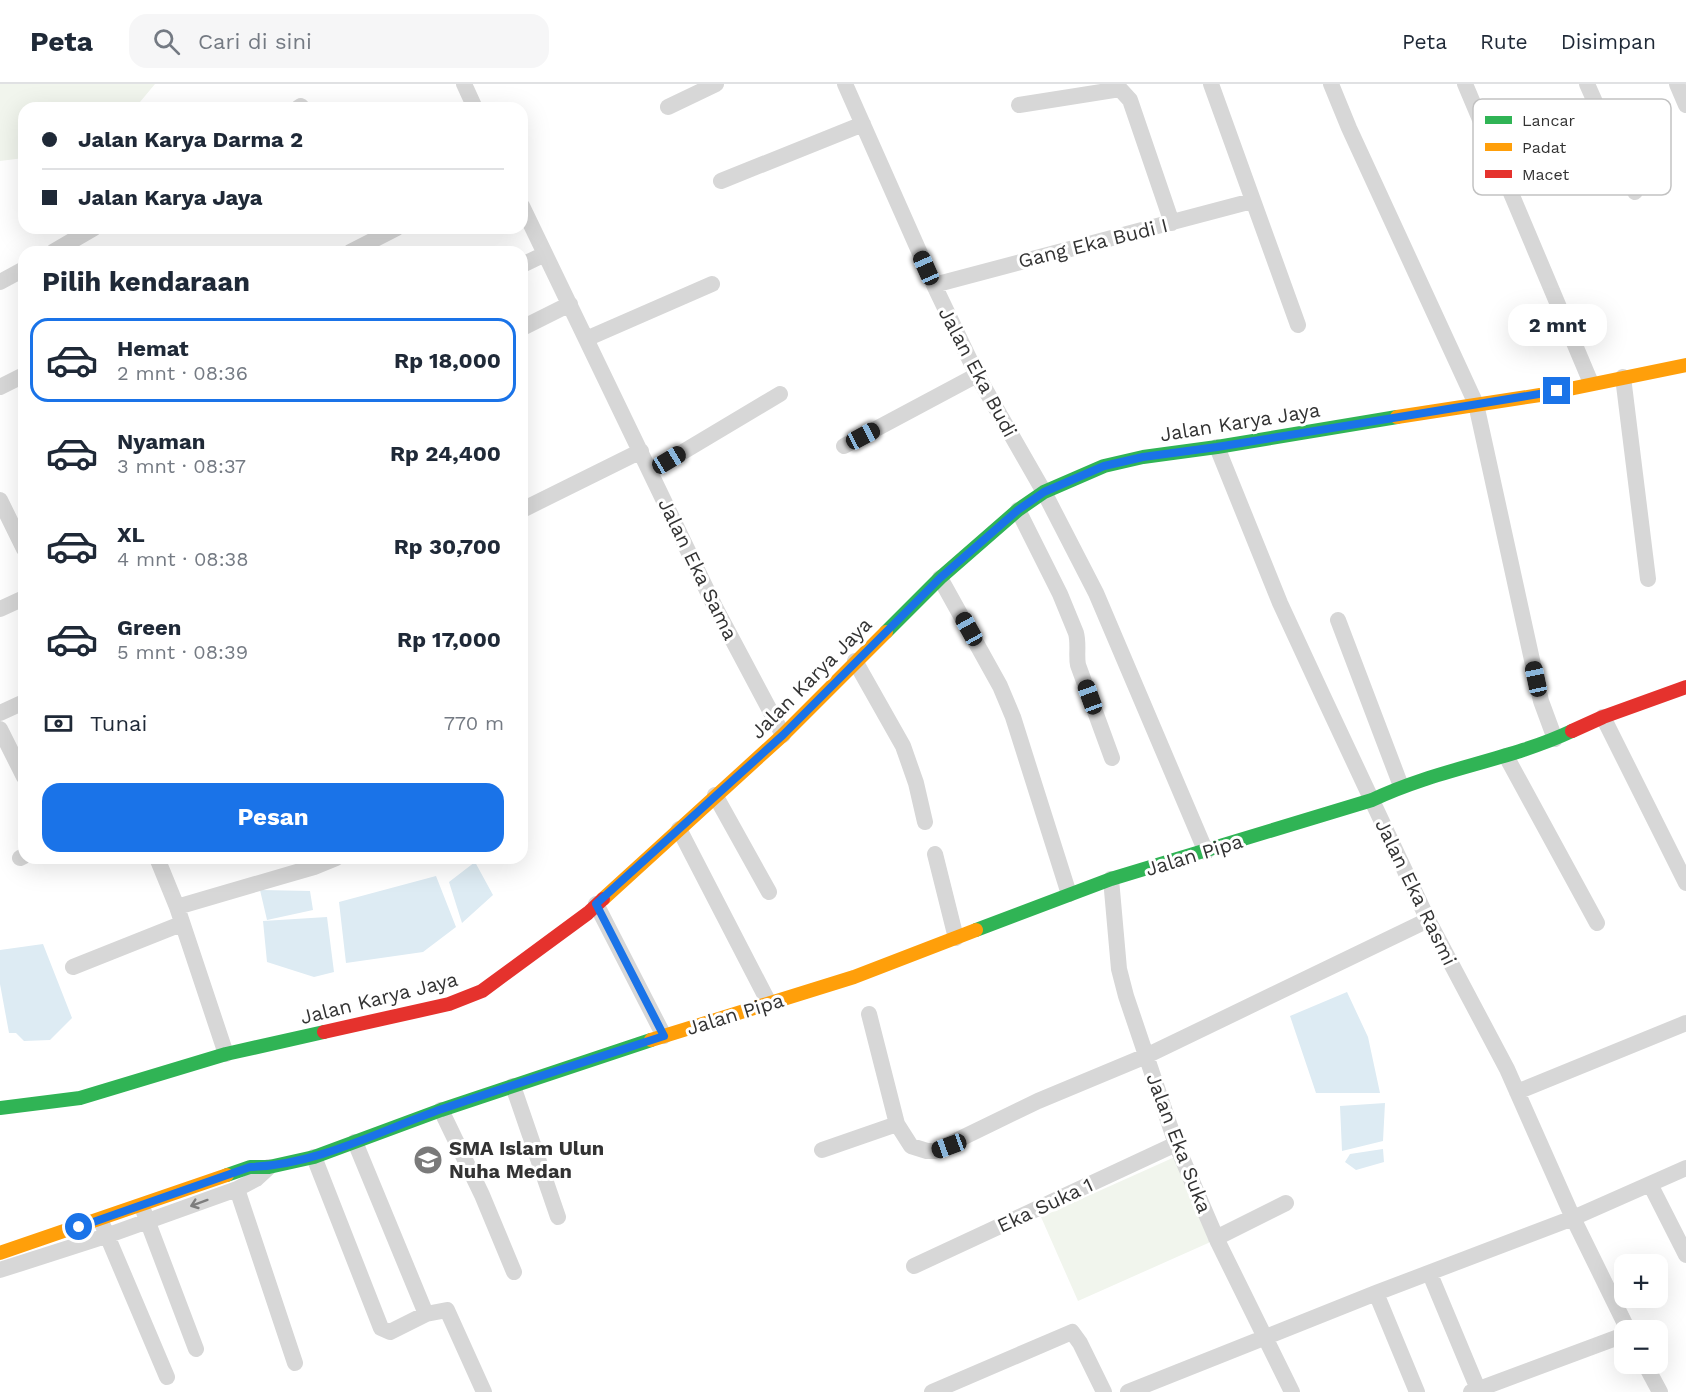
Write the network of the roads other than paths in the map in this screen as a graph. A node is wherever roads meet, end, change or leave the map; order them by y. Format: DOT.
graph roads {
  1 [pos="464,84"];
  2 [pos="716,84"];
  3 [pos="845,84"];
  4 [pos="1211,84"];
  5 [pos="1331,84"];
  6 [pos="1465,84"];
  7 [pos="1587,84"];
  8 [pos="1677,84"];
  9 [pos="1594,99"];
  10 [pos="472,102"];
  11 [pos="1473,103"];
  12 [pos="1019,105"];
  13 [pos="1686,105"];
  14 [pos="668,106"];
  15 [pos="863,124"];
  16 [pos="721,181"];
  17 [pos="1512,195"];
  18 [pos="1252,201"];
  19 [pos="528,219"];
  20 [pos="1172,224"];
  21 [pos="84,234"];
  22 [pos="385,234"];
  23 [pos="63,246"];
  24 [pos="362,246"];
  25 [pos="545,254"];
  26 [pos="528,262"];
  27 [pos="18,272"];
  28 [pos="0,282"];
  29 [pos="712,284"];
  30 [pos="934,285"];
  31 [pos="570,304"];
  32 [pos="528,325"];
  33 [pos="1298,325"];
  34 [pos="586,339"];
  35 [pos="1686,365"];
  36 [pos="977,375"];
  37 [pos="1623,377"];
  38 [pos="18,378"];
  39 [pos="1591,383"];
  40 [pos="0,387"];
  41 [pos="780,394"];
  42 [pos="1476,404"];
  43 [pos="844,446"];
  44 [pos="1217,447"];
  45 [pos="641,451"];
  46 [pos="651,471"];
  47 [pos="1044,492"];
  48 [pos="0,500"];
  49 [pos="528,507"];
  50 [pos="1018,510"];
  51 [pos="18,515"];
  52 [pos="9,520"];
  53 [pos="18,537"];
  54 [pos="940,578"];
  55 [pos="1648,579"];
  56 [pos="18,601"];
  57 [pos="0,609"];
  58 [pos="1338,620"];
  59 [pos="855,661"];
  60 [pos="1686,687"];
  61 [pos="18,705"];
  62 [pos="0,713"];
  63 [pos="1603,717"];
  64 [pos="0,729"];
  65 [pos="783,735"];
  66 [pos="1555,739"];
  67 [pos="1506,756"];
  68 [pos="1112,758"];
  69 [pos="18,765"];
  70 [pos="1401,786"];
  71 [pos="715,795"];
  72 [pos="1372,800"];
  73 [pos="925,822"];
  74 [pos="679,829"];
  75 [pos="1206,852"];
  76 [pos="935,854"];
  77 [pos="159,864"];
  78 [pos="321,864"];
  79 [pos="1111,879"];
  80 [pos="1686,883"];
  81 [pos="769,892"];
  82 [pos="1070,894"];
  83 [pos="596,904"];
  84 [pos="177,907"];
  85 [pos="1428,920"];
  86 [pos="1597,923"];
  87 [pos="181,924"];
  88 [pos="956,938"];
  89 [pos="73,967"];
  90 [pos="769,1003"];
  91 [pos="869,1014"];
  92 [pos="1686,1023"];
  93 [pos="664,1036"];
  94 [pos="226,1054"];
  95 [pos="1146,1056"];
  96 [pos="513,1086"];
  97 [pos="1517,1092"];
  98 [pos="0,1108"];
  99 [pos="441,1110"];
  100 [pos="897,1124"];
  101 [pos="355,1142"];
  102 [pos="1176,1144"];
  103 [pos="822,1150"];
  104 [pos="314,1157"];
  105 [pos="269,1167"];
  106 [pos="1686,1168"];
  107 [pos="1650,1184"];
  108 [pos="237,1189"];
  109 [pos="1286,1203"];
  110 [pos="141,1205"];
  111 [pos="558,1217"];
  112 [pos="1573,1218"];
  113 [pos="100,1219"];
  114 [pos="147,1222"];
  115 [pos="106,1236"];
  116 [pos="1216,1238"];
  117 [pos="38,1249"];
  118 [pos="0,1253"];
  119 [pos="1686,1256"];
  120 [pos="914,1266"];
  121 [pos="0,1270"];
  122 [pos="514,1272"];
  123 [pos="1430,1274"];
  124 [pos="1376,1293"];
  125 [pos="426,1314"];
  126 [pos="1623,1320"];
  127 [pos="1266,1339"];
  128 [pos="1614,1339"];
  129 [pos="196,1349"];
  130 [pos="295,1363"];
  131 [pos="1650,1374"];
  132 [pos="167,1377"];
  133 [pos="1474,1391"];
  134 [pos="484,1392"];
  135 [pos="932,1392"];
  136 [pos="1104,1392"];
  137 [pos="1128,1392"];
  138 [pos="1292,1392"];
  139 [pos="1417,1392"];
  140 [pos="1660,1392"];
  1 -- 10 [label="street"];
  2 -- 14 [label="street"];
  3 -- 15 [label="street, Jalan Eka Budi"];
  4 -- 18 [label="street"];
  5 -- 42 [label="street"];
  6 -- 11 [label="street"];
  7 -- 9 [label="street"];
  8 -- 13 [label="street"];
  12 -- 20 [label="street"];
  15 -- 16 [label="street"];
  15 -- 30 [label="street, Jalan Eka Budi"];
  17 -- 39 [label="street"];
  18 -- 20 [label="street, Gang Eka Budi I"];
  18 -- 33 [label="street"];
  19 -- 25 [label="street, Jalan Eka Sama"];
  20 -- 30 [label="street, Gang Eka Budi I"];
  21 -- 23 [label="street"];
  22 -- 24 [label="street"];
  25 -- 26 [label="street"];
  25 -- 31 [label="street, Jalan Eka Sama"];
  27 -- 28 [label="street"];
  29 -- 34 [label="street"];
  30 -- 36 [label="street, Jalan Eka Budi"];
  31 -- 32 [label="street"];
  31 -- 34 [label="street, Jalan Eka Sama"];
  34 -- 45 [label="street, Jalan Eka Sama"];
  35 -- 37 [label="main road, Jalan Karya Jaya"];
  36 -- 43 [label="street"];
  36 -- 47 [label="street, Jalan Eka Budi"];
  37 -- 39 [label="main road, Jalan Karya Jaya"];
  37 -- 55 [label="street"];
  38 -- 40 [label="street"];
  39 -- 42 [label="main road, Jalan Karya Jaya"];
  41 -- 46 [label="street"];
  42 -- 44 [label="main road, Jalan Karya Jaya"];
  42 -- 66 [label="street"];
  44 -- 47 [label="main road, Jalan Karya Jaya"];
  44 -- 72 [label="street, Jalan Eka Rasmi"];
  45 -- 46 [label="street, Jalan Eka Sama"];
  45 -- 49 [label="street"];
  46 -- 65 [label="street, Jalan Eka Sama"];
  47 -- 50 [label="main road, Jalan Karya Jaya"];
  47 -- 75 [label="street, Jalan Eka Budi"];
  48 -- 52 [label="street"];
  50 -- 54 [label="main road, Jalan Karya Jaya"];
  50 -- 68 [label="street"];
  51 -- 52 [label="street"];
  52 -- 53 [label="street"];
  54 -- 59 [label="main road, Jalan Karya Jaya"];
  54 -- 82 [label="street"];
  56 -- 57 [label="street"];
  58 -- 70 [label="street"];
  59 -- 65 [label="main road, Jalan Karya Jaya"];
  59 -- 73 [label="street"];
  60 -- 63 [label="main road, Jalan Pipa"];
  61 -- 62 [label="street"];
  63 -- 66 [label="main road, Jalan Pipa"];
  63 -- 80 [label="street"];
  64 -- 69 [label="street"];
  65 -- 71 [label="main road, Jalan Karya Jaya"];
  66 -- 67 [label="main road, Jalan Pipa"];
  67 -- 70 [label="main road, Jalan Pipa"];
  67 -- 86 [label="street"];
  70 -- 72 [label="main road, Jalan Pipa"];
  71 -- 74 [label="main road, Jalan Karya Jaya"];
  71 -- 81 [label="street"];
  72 -- 75 [label="main road, Jalan Pipa"];
  72 -- 85 [label="street, Jalan Eka Rasmi"];
  74 -- 83 [label="main road, Jalan Karya Jaya"];
  74 -- 90 [label="street"];
  75 -- 79 [label="main road, Jalan Pipa"];
  76 -- 88 [label="street"];
  77 -- 84 [label="street"];
  78 -- 84 [label="street"];
  79 -- 82 [label="main road, Jalan Pipa"];
  79 -- 95 [label="street, Jalan Eka Suka"];
  82 -- 88 [label="main road, Jalan Pipa"];
  83 -- 93 [label="street"];
  83 -- 94 [label="main road, Jalan Karya Jaya"];
  84 -- 87 [label="street"];
  85 -- 95 [label="street"];
  85 -- 97 [label="street, Jalan Eka Rasmi"];
  87 -- 89 [label="street"];
  87 -- 94 [label="street"];
  88 -- 90 [label="main road, Jalan Pipa"];
  90 -- 93 [label="main road, Jalan Pipa"];
  91 -- 100 [label="street"];
  92 -- 97 [label="street"];
  93 -- 96 [label="main road, Jalan Pipa"];
  94 -- 98 [label="main road, Jalan Karya Jaya"];
  95 -- 100 [label="street"];
  95 -- 102 [label="street, Jalan Eka Suka"];
  96 -- 99 [label="main road, Jalan Pipa"];
  96 -- 111 [label="street"];
  97 -- 112 [label="street, Jalan Eka Rasmi"];
  99 -- 101 [label="main road, Jalan Pipa"];
  99 -- 122 [label="street"];
  100 -- 103 [label="street"];
  101 -- 104 [label="main road, Jalan Pipa"];
  101 -- 125 [label="street"];
  102 -- 116 [label="street, Jalan Eka Suka"];
  102 -- 120 [label="street, Eka Suka 1"];
  104 -- 105 [label="main road, Jalan Pipa"];
  104 -- 125 [label="street"];
  105 -- 108 [label="street, Jalan Pipa"];
  105 -- 110 [label="main road"];
  106 -- 107 [label="street"];
  107 -- 112 [label="street"];
  107 -- 119 [label="street"];
  108 -- 114 [label="street, Jalan Pipa, one-way"];
  108 -- 130 [label="street"];
  109 -- 116 [label="street"];
  110 -- 113 [label="main road"];
  110 -- 114 [label="street"];
  112 -- 123 [label="street"];
  112 -- 126 [label="street, Jalan Eka Rasmi"];
  113 -- 115 [label="street"];
  113 -- 117 [label="main road"];
  114 -- 115 [label="street, Jalan Pipa"];
  114 -- 129 [label="street"];
  115 -- 117 [label="street, Jalan Pipa"];
  115 -- 132 [label="street"];
  116 -- 127 [label="street, Jalan Eka Suka"];
  117 -- 118 [label="main road"];
  117 -- 121 [label="street, Jalan Pipa"];
  123 -- 124 [label="street"];
  123 -- 133 [label="street"];
  124 -- 127 [label="street"];
  124 -- 139 [label="street"];
  125 -- 134 [label="street"];
  127 -- 137 [label="street"];
  127 -- 138 [label="street, Jalan Eka Suka"];
  128 -- 133 [label="street"];
  131 -- 140 [label="street"];
  135 -- 136 [label="street"];
}
